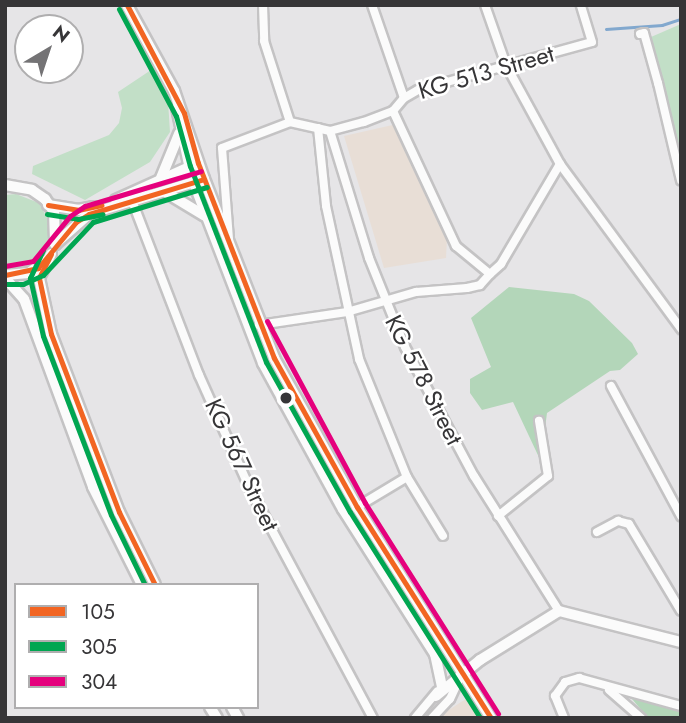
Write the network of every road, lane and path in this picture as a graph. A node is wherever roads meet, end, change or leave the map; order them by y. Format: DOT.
graph roads {
  1 [pos="127,5"];
  2 [pos="263,5"];
  3 [pos="372,5"];
  4 [pos="485,5"];
  5 [pos="581,5"];
  6 [pos="640,34"];
  7 [pos="506,65"];
  8 [pos="174,91"];
  9 [pos="404,97"];
  10 [pos="393,111"];
  11 [pos="290,122"];
  12 [pos="318,128"];
  13 [pos="330,131"];
  14 [pos="179,134"];
  15 [pos="560,164"];
  16 [pos="193,165"];
  17 [pos="161,178"];
  18 [pos="681,180"];
  19 [pos="199,181"];
  20 [pos="5,185"];
  21 [pos="167,193"];
  22 [pos="131,199"];
  23 [pos="48,205"];
  24 [pos="205,216"];
  25 [pos="229,245"];
  26 [pos="53,249"];
  27 [pos="490,274"];
  28 [pos="5,276"];
  29 [pos="384,302"];
  30 [pos="347,312"];
  31 [pos="259,325"];
  32 [pos="681,329"];
  33 [pos="274,358"];
  34 [pos="263,362"];
  35 [pos="611,386"];
  36 [pos="539,421"];
  37 [pos="327,451"];
  38 [pos="316,457"];
  39 [pos="407,477"];
  40 [pos="357,507"];
  41 [pos="114,515"];
  42 [pos="498,516"];
  43 [pos="681,516"];
  44 [pos="597,532"];
  45 [pos="443,536"];
  46 [pos="141,583"];
  47 [pos="154,583"];
  48 [pos="559,611"];
  49 [pos="681,611"];
  50 [pos="681,642"];
  51 [pos="435,654"];
  52 [pos="462,674"];
  53 [pos="442,686"];
  54 [pos="606,687"];
  55 [pos="436,696"];
  56 [pos="681,706"];
  57 [pos="373,718"];
  58 [pos="415,718"];
  59 [pos="432,718"];
  60 [pos="491,718"];
  61 [pos="564,718"];
  62 [pos="641,718"];
  1 -- 8 [label="main road"];
  2 -- 11 [label="street"];
  3 -- 9 [label="street"];
  4 -- 7 [label="street"];
  5 -- 7 [label="street, KG 513 Street"];
  6 -- 18 [label="street"];
  7 -- 9 [label="street, KG 513 Street"];
  7 -- 15 [label="street"];
  8 -- 14 [label="main road"];
  8 -- 16 [label="main road"];
  9 -- 10 [label="street, KG 513 Street"];
  10 -- 13 [label="street, KG 513 Street"];
  10 -- 27 [label="street"];
  11 -- 12 [label="street"];
  11 -- 25 [label="street"];
  12 -- 13 [label="street"];
  12 -- 30 [label="street"];
  13 -- 29 [label="street, KG 578 Street"];
  14 -- 16 [label="main road"];
  14 -- 17 [label="main road"];
  15 -- 27 [label="street"];
  15 -- 32 [label="street"];
  16 -- 17 [label="main road"];
  16 -- 19 [label="main road"];
  17 -- 22 [label="main road"];
  19 -- 21 [label="main road"];
  19 -- 24 [label="street"];
  19 -- 25 [label="street"];
  20 -- 23 [label="main road"];
  21 -- 22 [label="main road"];
  21 -- 24 [label="main road"];
  22 -- 23 [label="main road"];
  22 -- 26 [label="main road"];
  22 -- 57 [label="street, KG 567 Street"];
  23 -- 26 [label="main road"];
  24 -- 34 [label="street"];
  25 -- 31 [label="street"];
  26 -- 28 [label="main road"];
  26 -- 41 [label="main road"];
  27 -- 29 [label="street"];
  28 -- 41 [label="main road"];
  29 -- 30 [label="street"];
  29 -- 42 [label="street, KG 578 Street"];
  30 -- 31 [label="street"];
  30 -- 39 [label="street"];
  31 -- 33 [label="street"];
  33 -- 34 [label="street"];
  33 -- 37 [label="street"];
  34 -- 38 [label="street"];
  35 -- 43 [label="street"];
  36 -- 42 [label="street"];
  37 -- 38 [label="street"];
  37 -- 40 [label="street"];
  38 -- 51 [label="street"];
  39 -- 40 [label="street"];
  39 -- 45 [label="street"];
  40 -- 52 [label="street"];
  41 -- 46 [label="main road"];
  41 -- 47 [label="main road"];
  42 -- 48 [label="street, KG 578 Street"];
  44 -- 49 [label="street"];
  48 -- 50 [label="street"];
  48 -- 52 [label="street"];
  51 -- 52 [label="street"];
  51 -- 53 [label="street"];
  52 -- 55 [label="street"];
  52 -- 59 [label="street"];
  52 -- 60 [label="street"];
  53 -- 55 [label="street"];
  54 -- 56 [label="street"];
  54 -- 61 [label="street"];
  54 -- 62 [label="street"];
  55 -- 58 [label="street"];
}
